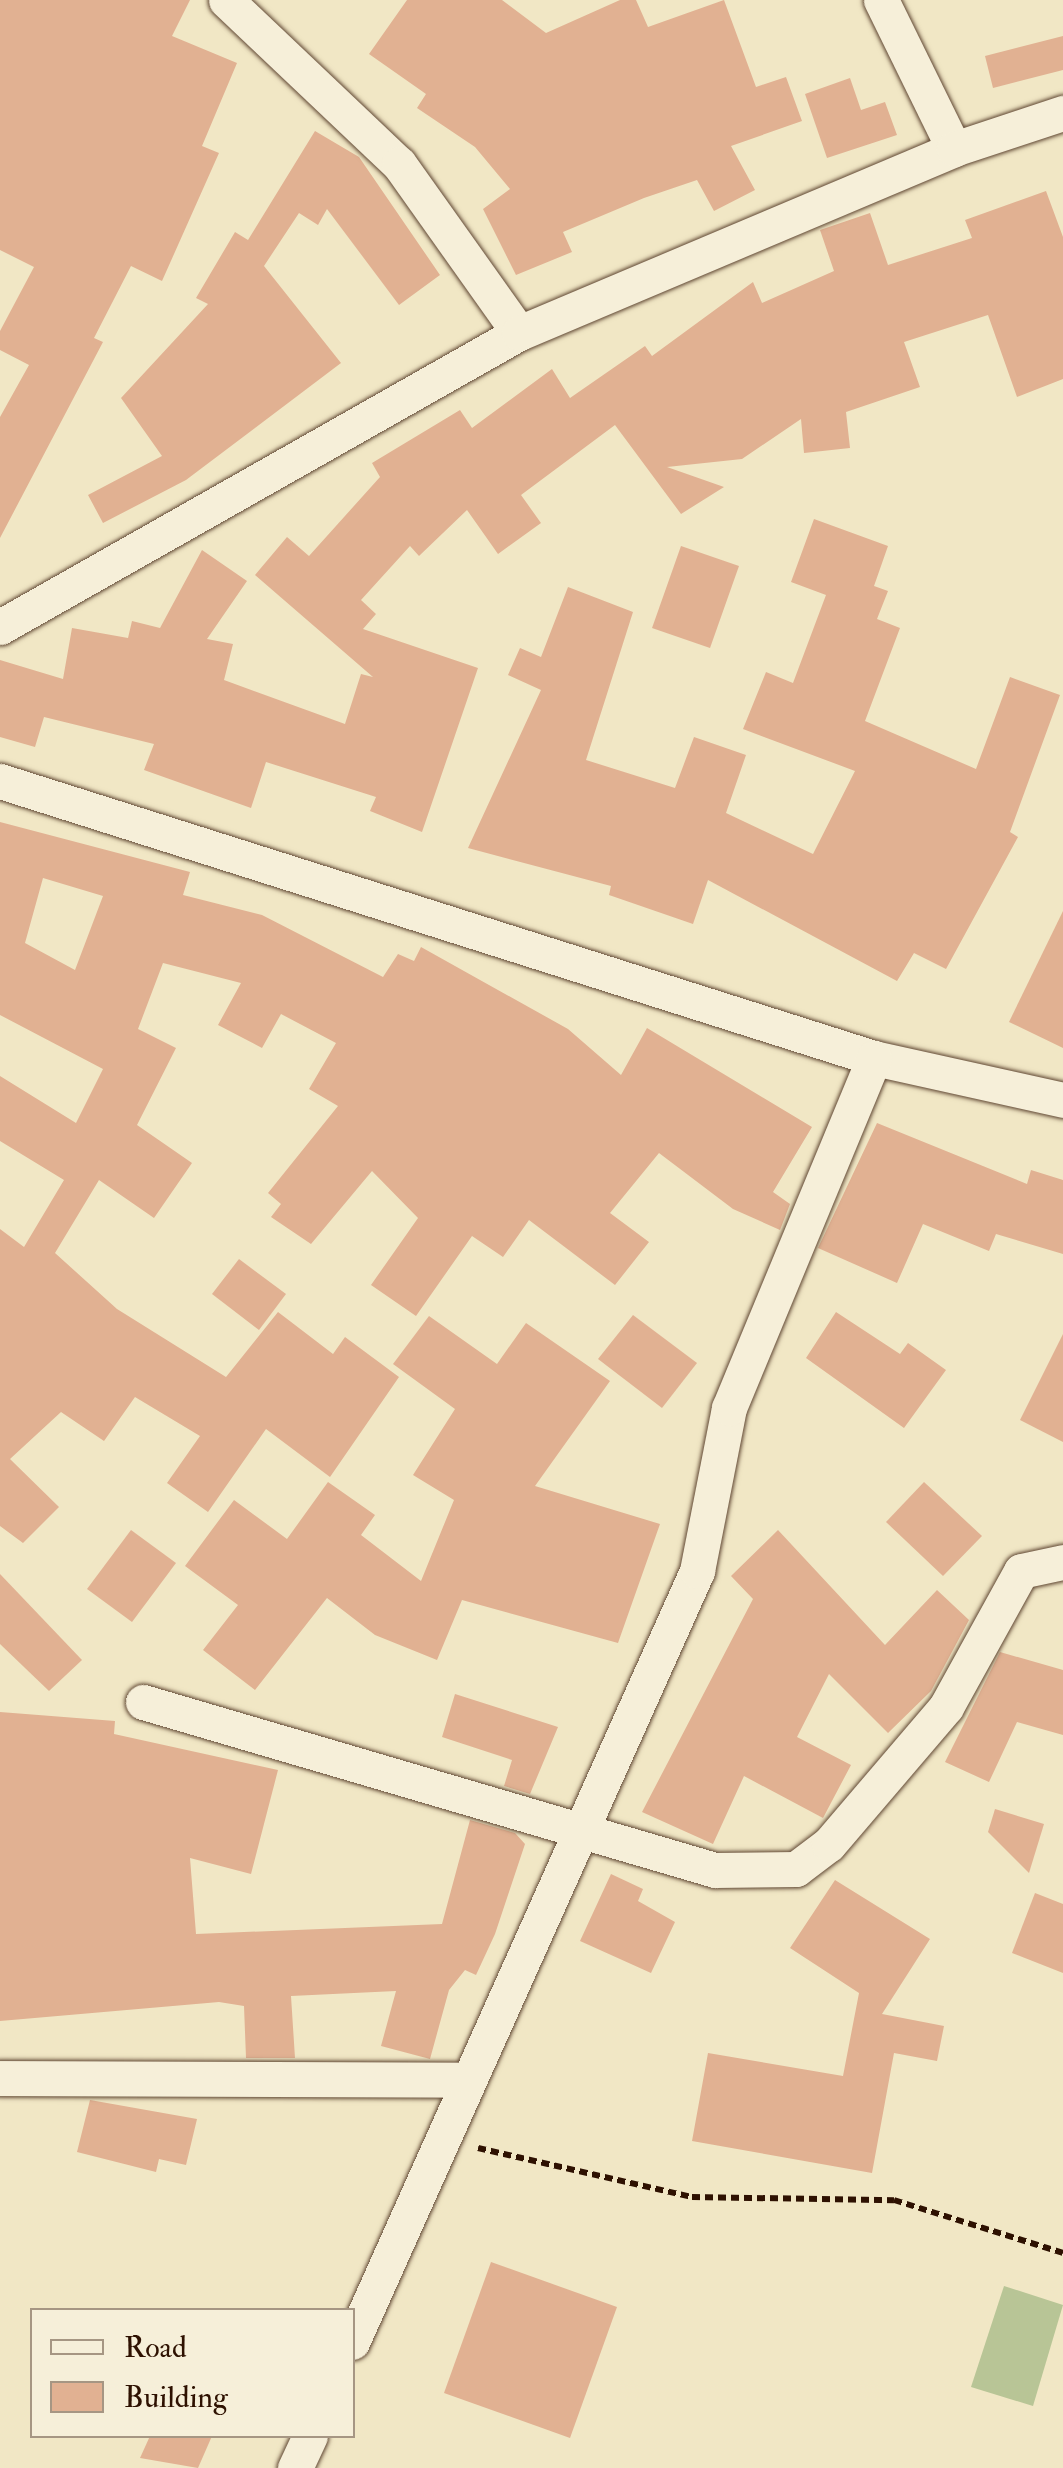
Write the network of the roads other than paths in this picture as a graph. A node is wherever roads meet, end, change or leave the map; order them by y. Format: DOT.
graph roads {
  1 [pos="226,0"];
  2 [pos="881,0"];
  3 [pos="1063,114"];
  4 [pos="954,149"];
  5 [pos="520,333"];
  6 [pos="0,627"];
  7 [pos="0,780"];
  8 [pos="874,1058"];
  9 [pos="1063,1100"];
  10 [pos="1063,1562"];
  11 [pos="143,1702"];
  12 [pos="586,1825"];
  13 [pos="0,2078"];
  14 [pos="468,2080"];
  15 [pos="355,2335"];
  16 [pos="309,2438"];
  17 [pos="295,2468"];
  1 -- 5 [label="street"];
  2 -- 4 [label="street"];
  3 -- 4 [label="street"];
  4 -- 5 [label="street"];
  5 -- 6 [label="street"];
  7 -- 8 [label="street"];
  8 -- 9 [label="street"];
  8 -- 12 [label="street"];
  10 -- 12 [label="street"];
  11 -- 12 [label="street"];
  12 -- 14 [label="street"];
  13 -- 14 [label="street"];
  14 -- 15 [label="street"];
  16 -- 17 [label="street"];
}
